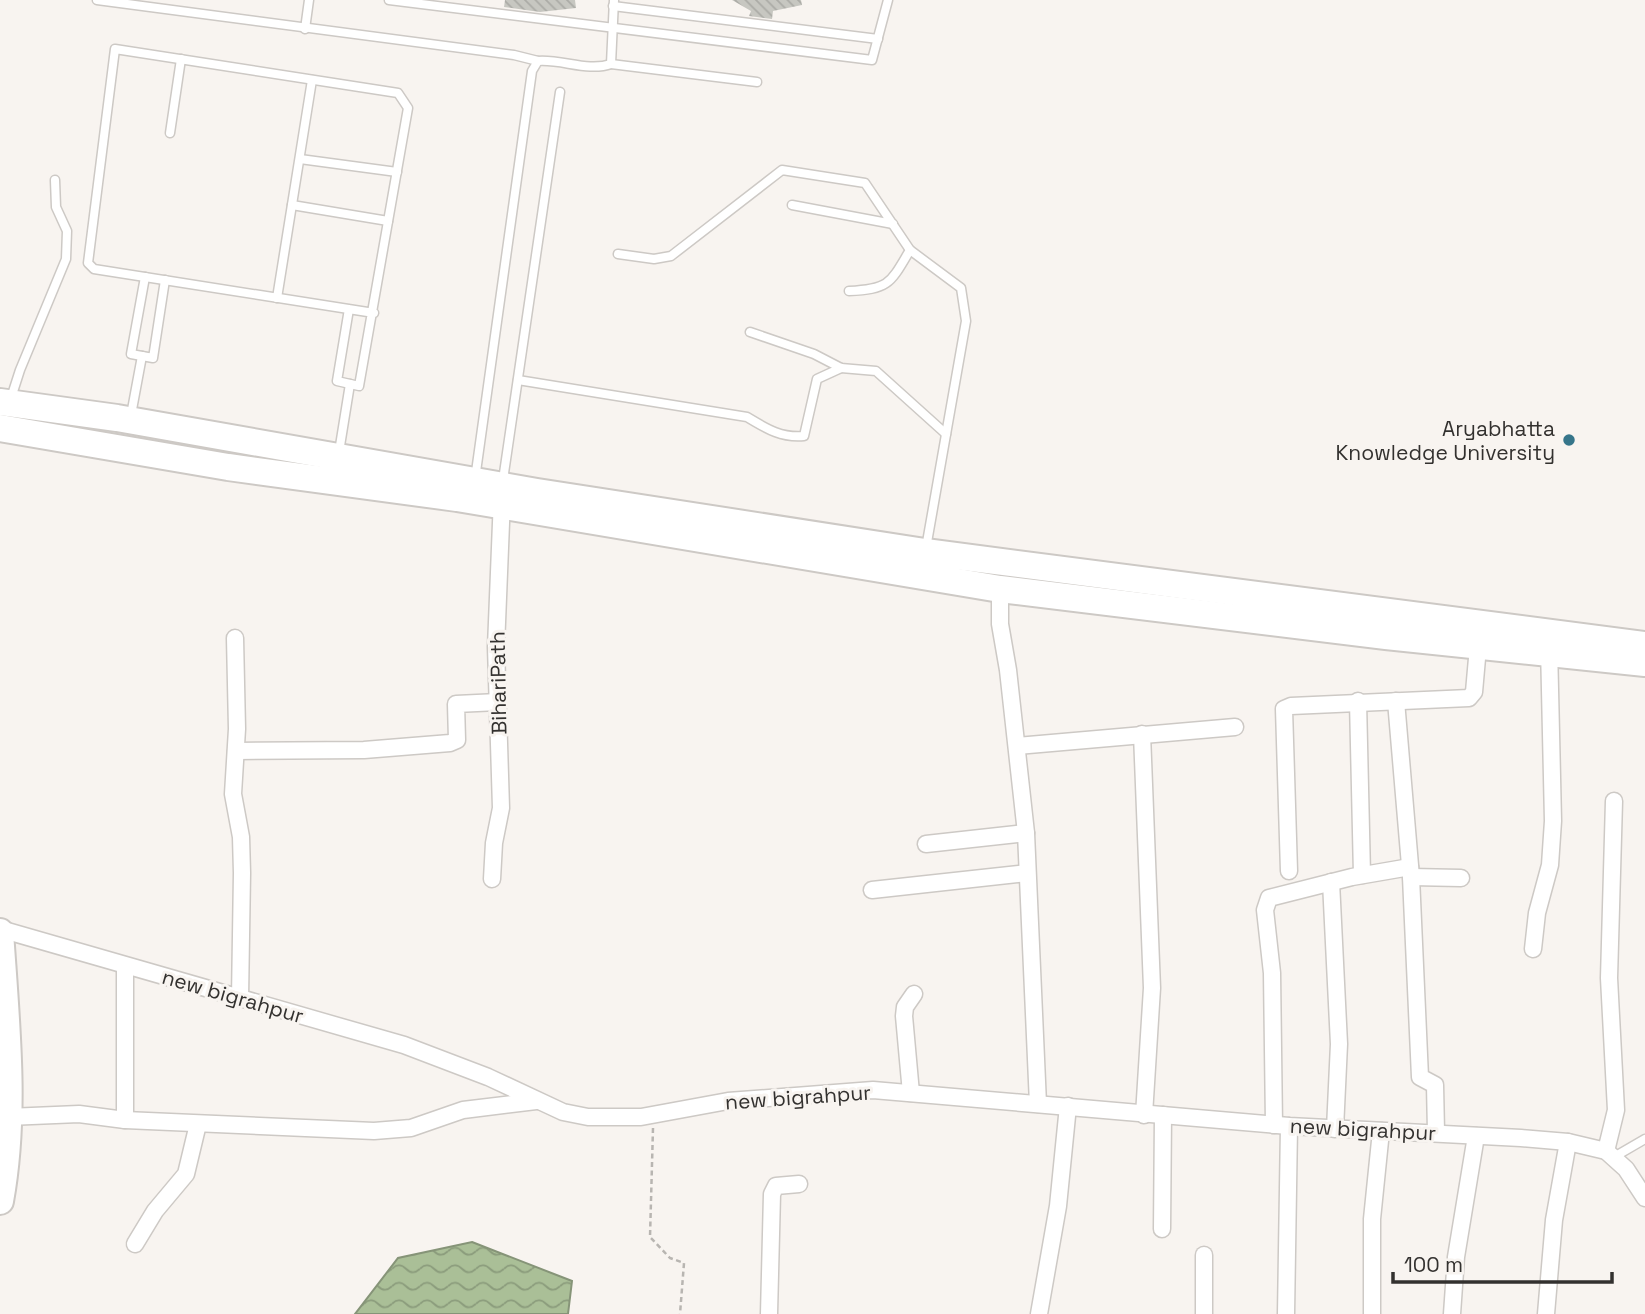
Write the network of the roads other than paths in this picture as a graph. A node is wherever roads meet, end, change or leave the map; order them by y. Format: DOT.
graph roads {
  1 [pos="97,0"];
  2 [pos="309,0"];
  3 [pos="389,0"];
  4 [pos="888,0"];
  5 [pos="614,3"];
  6 [pos="611,26"];
  7 [pos="305,29"];
  8 [pos="878,39"];
  9 [pos="181,60"];
  10 [pos="538,61"];
  11 [pos="611,64"];
  12 [pos="313,80"];
  13 [pos="757,82"];
  14 [pos="559,92"];
  15 [pos="170,132"];
  16 [pos="300,159"];
  17 [pos="397,172"];
  18 [pos="54,180"];
  19 [pos="292,205"];
  20 [pos="792,205"];
  21 [pos="388,221"];
  22 [pos="893,224"];
  23 [pos="910,250"];
  24 [pos="618,254"];
  25 [pos="145,277"];
  26 [pos="165,280"];
  27 [pos="849,291"];
  28 [pos="278,298"];
  29 [pos="349,309"];
  30 [pos="374,313"];
  31 [pos="750,332"];
  32 [pos="142,356"];
  33 [pos="841,368"];
  34 [pos="518,380"];
  35 [pos="350,384"];
  36 [pos="3,411"];
  37 [pos="130,420"];
  38 [pos="946,434"];
  39 [pos="338,459"];
  40 [pos="475,482"];
  41 [pos="502,496"];
  42 [pos="923,564"];
  43 [pos="1066,584"];
  44 [pos="1000,589"];
  45 [pos="1315,616"];
  46 [pos="235,638"];
  47 [pos="1549,644"];
  48 [pos="1645,645"];
  49 [pos="1478,647"];
  50 [pos="1645,663"];
  51 [pos="1358,701"];
  52 [pos="1396,701"];
  53 [pos="498,702"];
  54 [pos="1235,727"];
  55 [pos="1142,734"];
  56 [pos="1017,746"];
  57 [pos="236,751"];
  58 [pos="1614,801"];
  59 [pos="1026,833"];
  60 [pos="926,844"];
  61 [pos="1289,872"];
  62 [pos="1410,872"];
  63 [pos="1027,873"];
  64 [pos="1362,875"];
  65 [pos="1461,878"];
  66 [pos="492,879"];
  67 [pos="1331,883"];
  68 [pos="872,890"];
  69 [pos="0,931"];
  70 [pos="1533,949"];
  71 [pos="125,965"];
  72 [pos="914,994"];
  73 [pos="240,998"];
  74 [pos="911,1093"];
  75 [pos="536,1101"];
  76 [pos="1038,1104"];
  77 [pos="1068,1107"];
  78 [pos="1144,1115"];
  79 [pos="1163,1115"];
  80 [pos="8,1117"];
  81 [pos="125,1120"];
  82 [pos="198,1124"];
  83 [pos="1282,1126"];
  84 [pos="1335,1129"];
  85 [pos="1381,1131"];
  86 [pos="1436,1132"];
  87 [pos="1476,1136"];
  88 [pos="1645,1139"];
  89 [pos="1568,1142"];
  90 [pos="1610,1154"];
  91 [pos="799,1184"];
  92 [pos="1645,1198"];
  93 [pos="0,1201"];
  94 [pos="1162,1229"];
  95 [pos="135,1244"];
  96 [pos="1204,1255"];
  97 [pos="769,1314"];
  98 [pos="1039,1314"];
  99 [pos="1204,1314"];
  100 [pos="1286,1314"];
  101 [pos="1371,1314"];
  102 [pos="1452,1314"];
  103 [pos="1546,1314"];
  1 -- 7 [label="lane"];
  2 -- 7 [label="lane"];
  3 -- 6 [label="lane"];
  4 -- 8 [label="lane"];
  5 -- 6 [label="lane"];
  5 -- 8 [label="lane"];
  6 -- 8 [label="lane"];
  6 -- 11 [label="lane"];
  7 -- 10 [label="lane"];
  9 -- 12 [label="lane"];
  9 -- 15 [label="lane"];
  9 -- 25 [label="lane"];
  10 -- 11 [label="lane"];
  10 -- 40 [label="lane"];
  11 -- 13 [label="lane"];
  12 -- 16 [label="lane"];
  12 -- 17 [label="lane"];
  14 -- 34 [label="lane"];
  16 -- 17 [label="lane"];
  16 -- 19 [label="lane"];
  17 -- 21 [label="lane"];
  18 -- 36 [label="lane"];
  19 -- 21 [label="lane"];
  19 -- 28 [label="lane"];
  20 -- 22 [label="lane"];
  21 -- 30 [label="lane"];
  22 -- 23 [label="lane"];
  22 -- 24 [label="lane"];
  23 -- 27 [label="lane"];
  23 -- 38 [label="lane"];
  25 -- 26 [label="lane"];
  25 -- 32 [label="lane"];
  26 -- 28 [label="lane"];
  26 -- 32 [label="lane"];
  28 -- 29 [label="lane"];
  29 -- 30 [label="lane"];
  29 -- 35 [label="lane"];
  30 -- 35 [label="lane"];
  31 -- 33 [label="lane"];
  32 -- 37 [label="lane"];
  33 -- 34 [label="lane"];
  33 -- 38 [label="lane"];
  34 -- 41 [label="lane"];
  35 -- 39 [label="lane"];
  36 -- 37 [label="main road"];
  36 -- 41 [label="main road"];
  37 -- 39 [label="main road"];
  38 -- 42 [label="lane"];
  39 -- 40 [label="main road"];
  40 -- 41 [label="main road"];
  41 -- 42 [label="main road"];
  41 -- 53 [label="street, BihariPath"];
  42 -- 43 [label="main road"];
  42 -- 44 [label="main road"];
  43 -- 44 [label="main road"];
  43 -- 45 [label="main road"];
  44 -- 56 [label="street"];
  45 -- 47 [label="main road"];
  45 -- 49 [label="main road"];
  46 -- 57 [label="street"];
  47 -- 48 [label="main road"];
  47 -- 49 [label="main road"];
  47 -- 50 [label="main road"];
  47 -- 70 [label="street"];
  49 -- 52 [label="street"];
  51 -- 52 [label="street"];
  51 -- 61 [label="street"];
  51 -- 64 [label="street"];
  52 -- 62 [label="street"];
  53 -- 57 [label="street"];
  53 -- 66 [label="street, BihariPath"];
  54 -- 55 [label="street"];
  55 -- 56 [label="street"];
  55 -- 78 [label="street"];
  56 -- 59 [label="street"];
  57 -- 73 [label="street"];
  58 -- 90 [label="street"];
  59 -- 60 [label="street"];
  59 -- 63 [label="street"];
  62 -- 64 [label="street"];
  62 -- 65 [label="street"];
  62 -- 86 [label="street"];
  63 -- 68 [label="street"];
  63 -- 76 [label="street"];
  64 -- 67 [label="street"];
  67 -- 83 [label="street"];
  67 -- 84 [label="street"];
  69 -- 71 [label="street, new bigrahpur"];
  69 -- 80 [label="main road"];
  71 -- 73 [label="street, new bigrahpur"];
  71 -- 81 [label="street"];
  72 -- 74 [label="street"];
  73 -- 75 [label="street, new bigrahpur"];
  74 -- 75 [label="street, new bigrahpur"];
  74 -- 76 [label="street, new bigrahpur"];
  75 -- 82 [label="street"];
  76 -- 77 [label="street, new bigrahpur"];
  77 -- 78 [label="street, new bigrahpur"];
  77 -- 98 [label="street"];
  78 -- 79 [label="street, new bigrahpur"];
  79 -- 83 [label="street, new bigrahpur"];
  79 -- 94 [label="street"];
  80 -- 81 [label="street"];
  80 -- 93 [label="main road"];
  81 -- 82 [label="street"];
  82 -- 95 [label="street"];
  83 -- 84 [label="street, new bigrahpur"];
  83 -- 100 [label="street"];
  84 -- 85 [label="street, new bigrahpur"];
  85 -- 86 [label="street, new bigrahpur"];
  85 -- 101 [label="street"];
  86 -- 87 [label="street, new bigrahpur"];
  87 -- 89 [label="street, new bigrahpur"];
  87 -- 102 [label="street"];
  88 -- 90 [label="lane"];
  89 -- 90 [label="street, new bigrahpur"];
  89 -- 103 [label="street"];
  90 -- 92 [label="street"];
  91 -- 97 [label="street"];
  96 -- 99 [label="street"];
}
